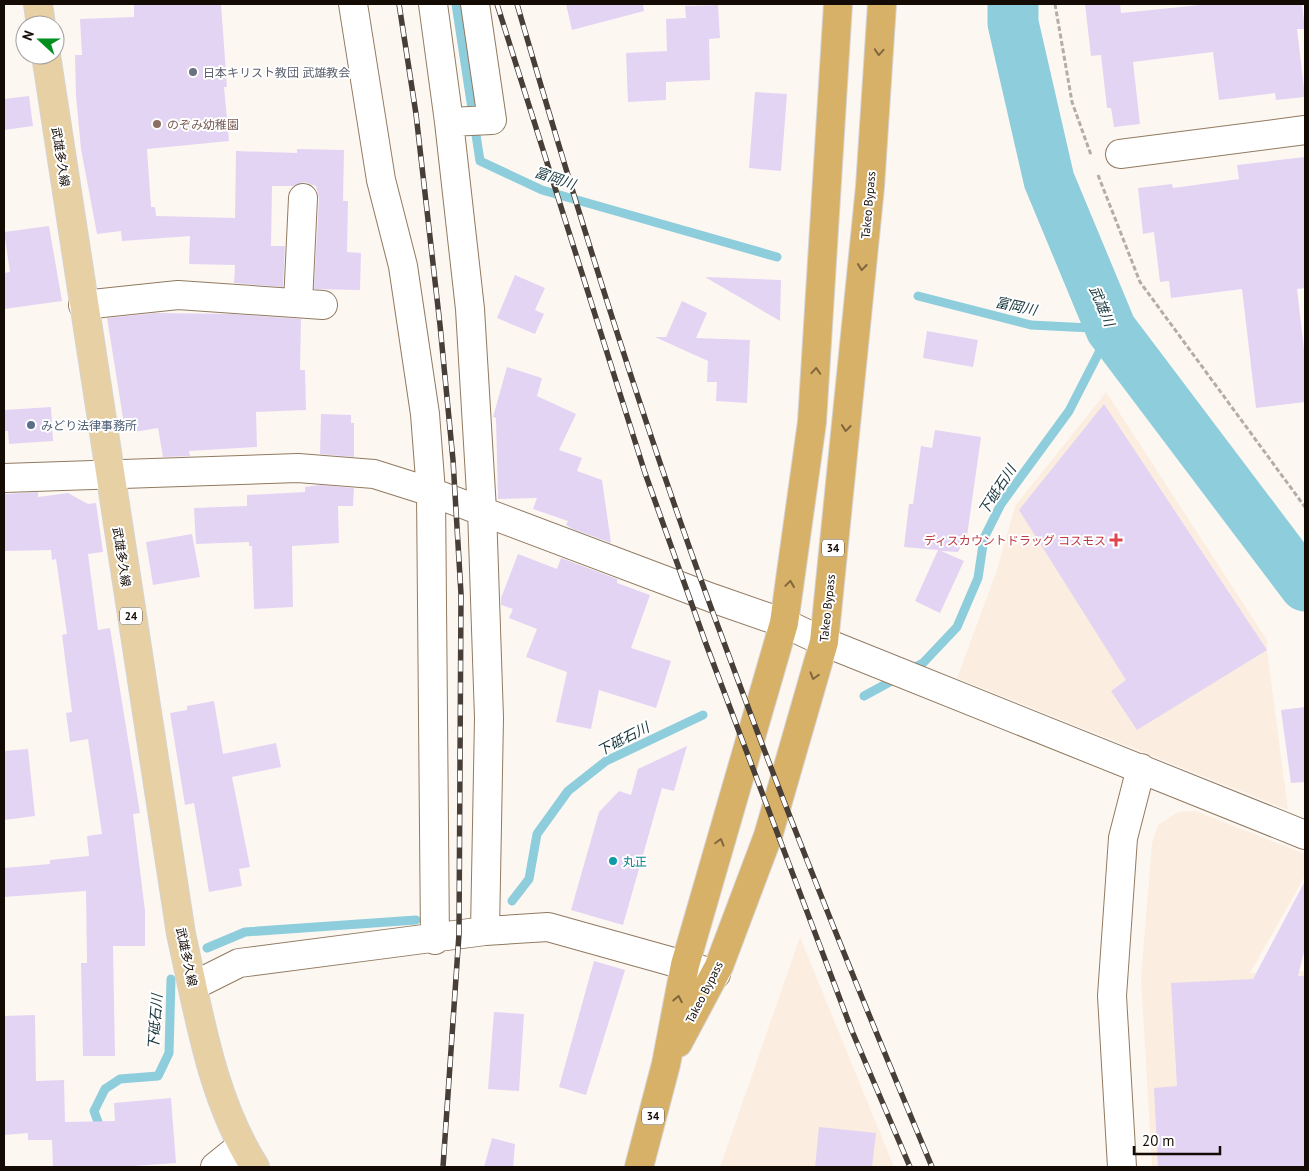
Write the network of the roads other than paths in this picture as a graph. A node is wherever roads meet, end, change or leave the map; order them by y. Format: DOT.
graph roads {
  1 [pos="353,4"];
  2 [pos="433,4"];
  3 [pos="475,4"];
  4 [pos="838,4"];
  5 [pos="882,4"];
  6 [pos="48,65"];
  7 [pos="449,122"];
  8 [pos="1305,130"];
  9 [pos="1120,154"];
  10 [pos="303,198"];
  11 [pos="84,305"];
  12 [pos="109,475"];
  13 [pos="4,478"];
  14 [pos="431,492"];
  15 [pos="482,510"];
  16 [pos="784,623"];
  17 [pos="824,642"];
  18 [pos="1141,768"];
  19 [pos="1305,835"];
  20 [pos="485,932"];
  21 [pos="435,940"];
  22 [pos="685,965"];
  23 [pos="716,974"];
  24 [pos="193,986"];
  25 [pos="666,1064"];
  26 [pos="248,1157"];
  27 [pos="213,1167"];
  28 [pos="639,1167"];
  29 [pos="1122,1167"];
  1 -- 14 [label="street"];
  2 -- 7 [label="street"];
  3 -- 7 [label="street"];
  16 -- 4 [label="highway, Takeo Bypass / 34, one-way"];
  5 -- 17 [label="highway, Takeo Bypass / 34, one-way"];
  6 -- 11 [label="main road, 武雄多久線 / 24"];
  7 -- 15 [label="street"];
  8 -- 9 [label="street"];
  10 -- 11 [label="street"];
  11 -- 12 [label="main road, 武雄多久線 / 24"];
  12 -- 13 [label="street"];
  12 -- 14 [label="street"];
  12 -- 24 [label="main road, 武雄多久線 / 24"];
  14 -- 15 [label="street"];
  14 -- 21 [label="street"];
  15 -- 16 [label="street"];
  15 -- 20 [label="street"];
  16 -- 17 [label="street"];
  22 -- 16 [label="highway, Takeo Bypass / 34, one-way"];
  17 -- 18 [label="street"];
  17 -- 23 [label="highway, Takeo Bypass / 34, one-way"];
  18 -- 19 [label="street"];
  18 -- 29 [label="street"];
  20 -- 21 [label="street"];
  20 -- 22 [label="street"];
  21 -- 24 [label="street"];
  22 -- 23 [label="street"];
  25 -- 22 [label="highway, Takeo Bypass / 34, one-way"];
  23 -- 25 [label="highway, Takeo Bypass / 34"];
  24 -- 26 [label="main road, 武雄多久線 / 24"];
  25 -- 28 [label="highway, Takeo Bypass / 34"];
  26 -- 27 [label="street"];
}
